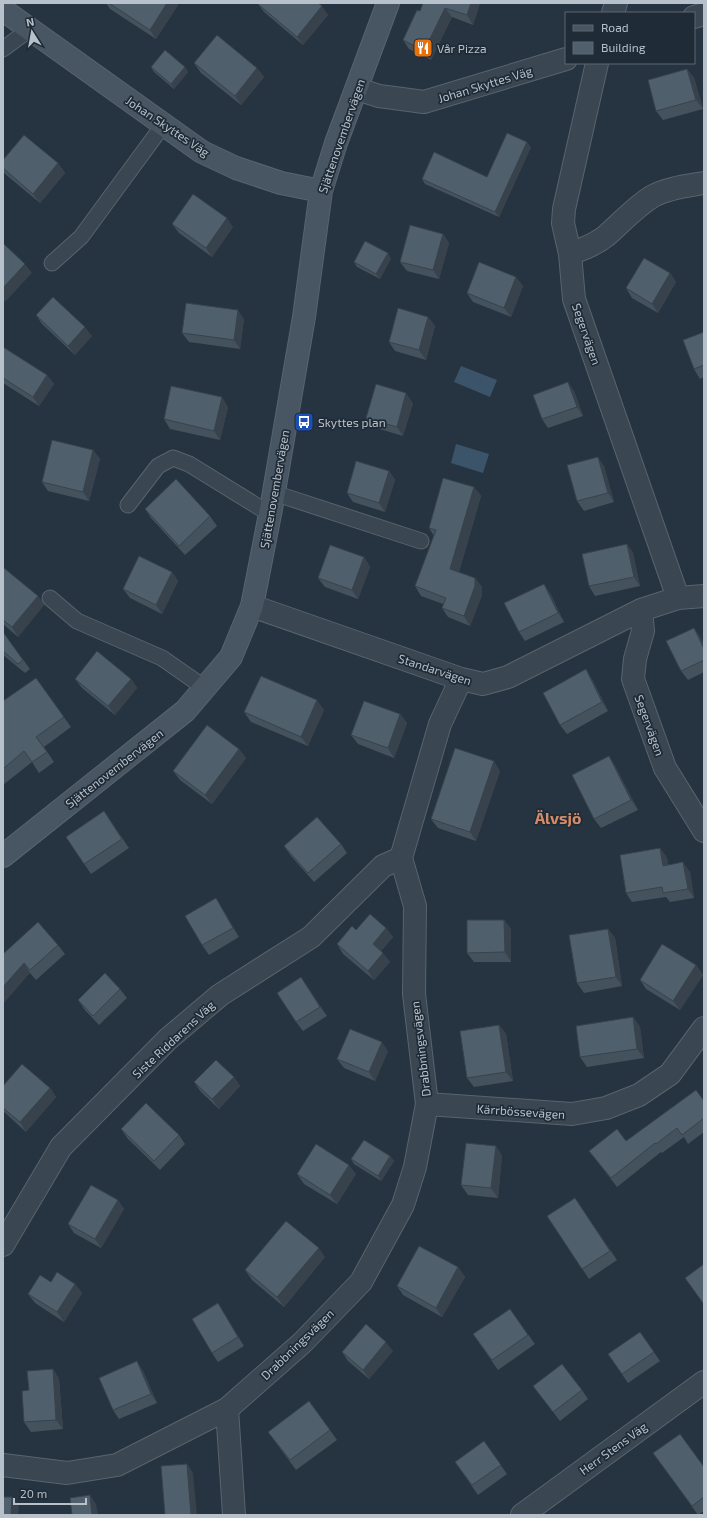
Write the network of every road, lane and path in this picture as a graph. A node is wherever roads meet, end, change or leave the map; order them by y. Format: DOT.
graph roads {
  1 [pos="388,3"];
  2 [pos="3,10"];
  3 [pos="30,29"];
  4 [pos="3,49"];
  5 [pos="565,59"];
  6 [pos="597,64"];
  7 [pos="357,89"];
  8 [pos="164,124"];
  9 [pos="704,183"];
  10 [pos="321,191"];
  11 [pos="570,254"];
  12 [pos="52,263"];
  13 [pos="272,504"];
  14 [pos="128,505"];
  15 [pos="421,541"];
  16 [pos="704,596"];
  17 [pos="50,598"];
  18 [pos="678,598"];
  19 [pos="252,606"];
  20 [pos="641,610"];
  21 [pos="461,679"];
  22 [pos="205,688"];
  23 [pos="704,831"];
  24 [pos="3,856"];
  25 [pos="401,858"];
  26 [pos="704,1028"];
  27 [pos="427,1104"];
  28 [pos="3,1246"];
  29 [pos="704,1382"];
  30 [pos="227,1409"];
  31 [pos="3,1465"];
  32 [pos="525,1514"];
  33 [pos="234,1515"];
  1 -- 7 [label="street, Sjättenovembervägen"];
  2 -- 3 [label="street, Johan Skyttes Väg"];
  3 -- 4 [label="lane"];
  3 -- 8 [label="street, Johan Skyttes Väg"];
  5 -- 7 [label="street, Johan Skyttes Väg"];
  6 -- 11 [label="street, Segervägen"];
  7 -- 10 [label="street, Sjättenovembervägen"];
  8 -- 10 [label="street, Johan Skyttes Väg"];
  8 -- 12 [label="lane"];
  9 -- 11 [label="street"];
  10 -- 13 [label="street, Sjättenovembervägen"];
  11 -- 18 [label="street, Segervägen"];
  13 -- 14 [label="lane"];
  13 -- 15 [label="lane"];
  13 -- 19 [label="street, Sjättenovembervägen"];
  16 -- 18 [label="street, Standarvägen"];
  17 -- 22 [label="lane"];
  18 -- 20 [label="street, Standarvägen"];
  19 -- 21 [label="street, Standarvägen"];
  19 -- 22 [label="street, Sjättenovembervägen"];
  20 -- 21 [label="street, Standarvägen"];
  20 -- 23 [label="street, Segervägen"];
  21 -- 25 [label="street"];
  22 -- 24 [label="street, Sjättenovembervägen"];
  25 -- 27 [label="street, Drabbningsvägen"];
  25 -- 28 [label="street, Siste Riddarens Väg"];
  26 -- 27 [label="street, Kärrbössevägen"];
  27 -- 30 [label="street, Drabbningsvägen"];
  29 -- 32 [label="street, Herr Stens Väg"];
  30 -- 31 [label="street, Drabbningsvägen"];
  30 -- 33 [label="street"];
}
